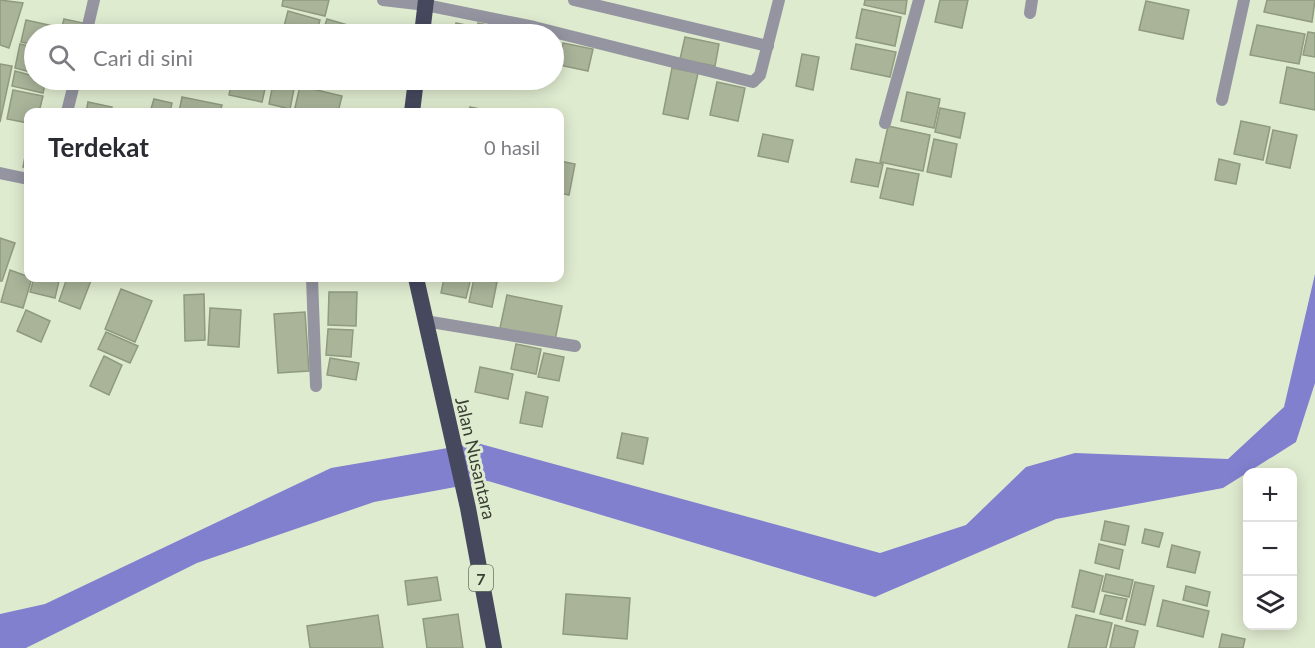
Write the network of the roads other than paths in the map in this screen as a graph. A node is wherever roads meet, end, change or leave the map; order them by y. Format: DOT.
graph roads {
  1 [pos="94,0"];
  2 [pos="383,0"];
  3 [pos="574,0"];
  4 [pos="779,0"];
  5 [pos="919,0"];
  6 [pos="1032,0"];
  7 [pos="1244,0"];
  8 [pos="426,2"];
  9 [pos="1030,13"];
  10 [pos="88,24"];
  11 [pos="423,24"];
  12 [pos="521,24"];
  13 [pos="564,35"];
  14 [pos="768,46"];
  15 [pos="72,90"];
  16 [pos="415,90"];
  17 [pos="1222,100"];
  18 [pos="68,108"];
  19 [pos="412,108"];
  20 [pos="885,123"];
  21 [pos="0,173"];
  22 [pos="24,178"];
  23 [pos="312,282"];
  24 [pos="417,282"];
  25 [pos="426,321"];
  26 [pos="575,346"];
  27 [pos="316,386"];
  28 [pos="494,648"];
  1 -- 10 [label="street"];
  2 -- 8 [label="street"];
  3 -- 14 [label="street"];
  4 -- 14 [label="street"];
  5 -- 20 [label="street"];
  6 -- 9 [label="street"];
  7 -- 17 [label="street"];
  8 -- 11 [label="highway"];
  8 -- 12 [label="street"];
  13 -- 14 [label="street"];
  15 -- 18 [label="street"];
  16 -- 19 [label="highway"];
  21 -- 22 [label="street"];
  23 -- 27 [label="street"];
  24 -- 25 [label="highway, Jalan Nusantara / 7"];
  25 -- 26 [label="street"];
  25 -- 28 [label="highway, Jalan Nusantara / 7"];
}
